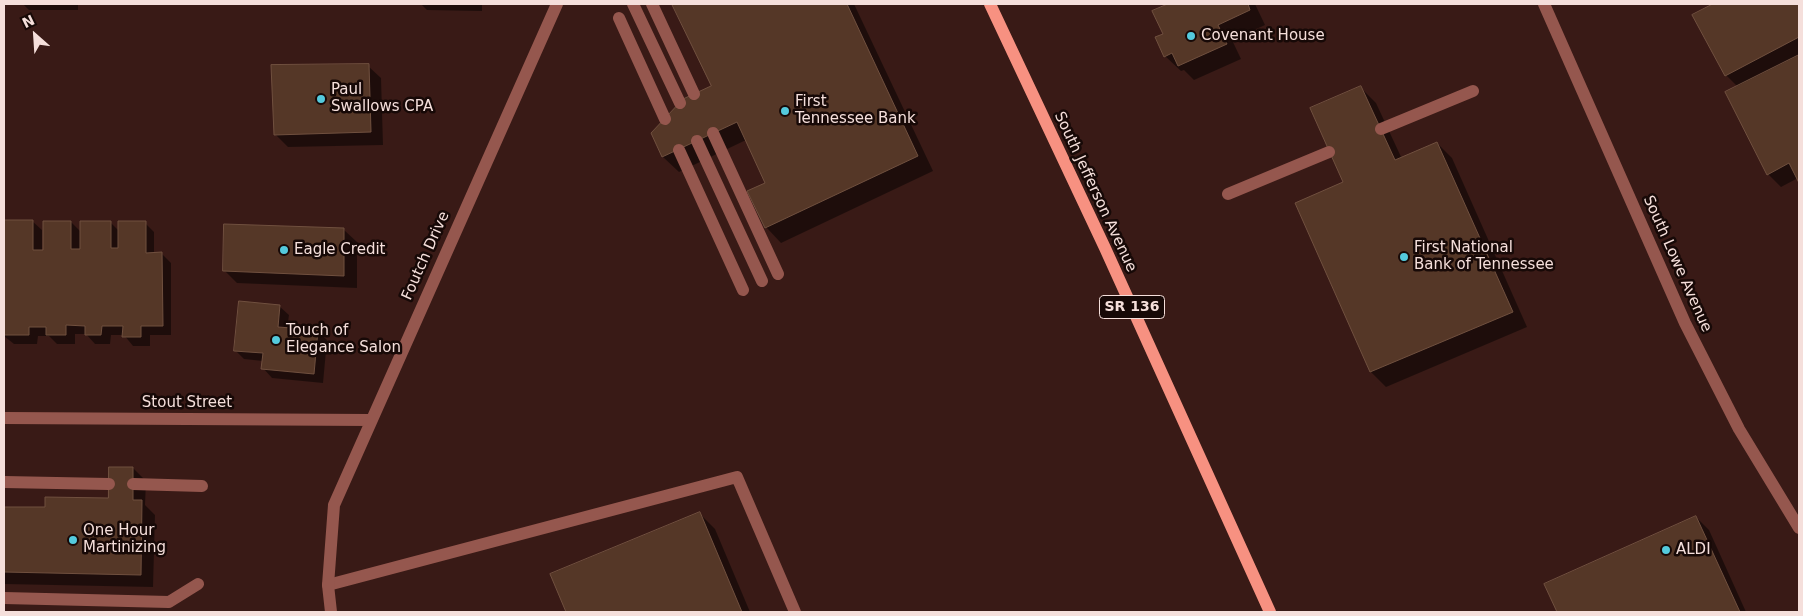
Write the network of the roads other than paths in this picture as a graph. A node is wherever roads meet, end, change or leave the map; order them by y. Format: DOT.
graph roads {
  1 [pos="557,4"];
  2 [pos="633,4"];
  3 [pos="652,4"];
  4 [pos="990,4"];
  5 [pos="1544,4"];
  6 [pos="619,18"];
  7 [pos="1472,91"];
  8 [pos="694,94"];
  9 [pos="680,103"];
  10 [pos="665,119"];
  11 [pos="1381,129"];
  12 [pos="713,134"];
  13 [pos="697,141"];
  14 [pos="679,150"];
  15 [pos="1329,152"];
  16 [pos="1228,194"];
  17 [pos="778,274"];
  18 [pos="762,281"];
  19 [pos="742,290"];
  20 [pos="4,418"];
  21 [pos="370,420"];
  22 [pos="4,482"];
  23 [pos="109,484"];
  24 [pos="133,484"];
  25 [pos="202,486"];
  26 [pos="1799,528"];
  27 [pos="198,584"];
  28 [pos="328,585"];
  29 [pos="4,598"];
  30 [pos="331,612"];
  31 [pos="795,612"];
  32 [pos="1270,612"];
  1 -- 21 [label="street, Foutch Drive"];
  2 -- 9 [label="street"];
  3 -- 8 [label="street"];
  4 -- 32 [label="main road, South Jefferson Avenue / SR 136"];
  5 -- 26 [label="street, South Lowe Avenue"];
  6 -- 10 [label="street"];
  7 -- 11 [label="street"];
  12 -- 17 [label="street"];
  13 -- 18 [label="street"];
  14 -- 19 [label="street"];
  15 -- 16 [label="street"];
  20 -- 21 [label="street, Stout Street"];
  21 -- 28 [label="street, Foutch Drive"];
  22 -- 23 [label="street"];
  24 -- 25 [label="street"];
  27 -- 29 [label="street"];
  28 -- 30 [label="street, Foutch Drive"];
  28 -- 31 [label="street"];
}
